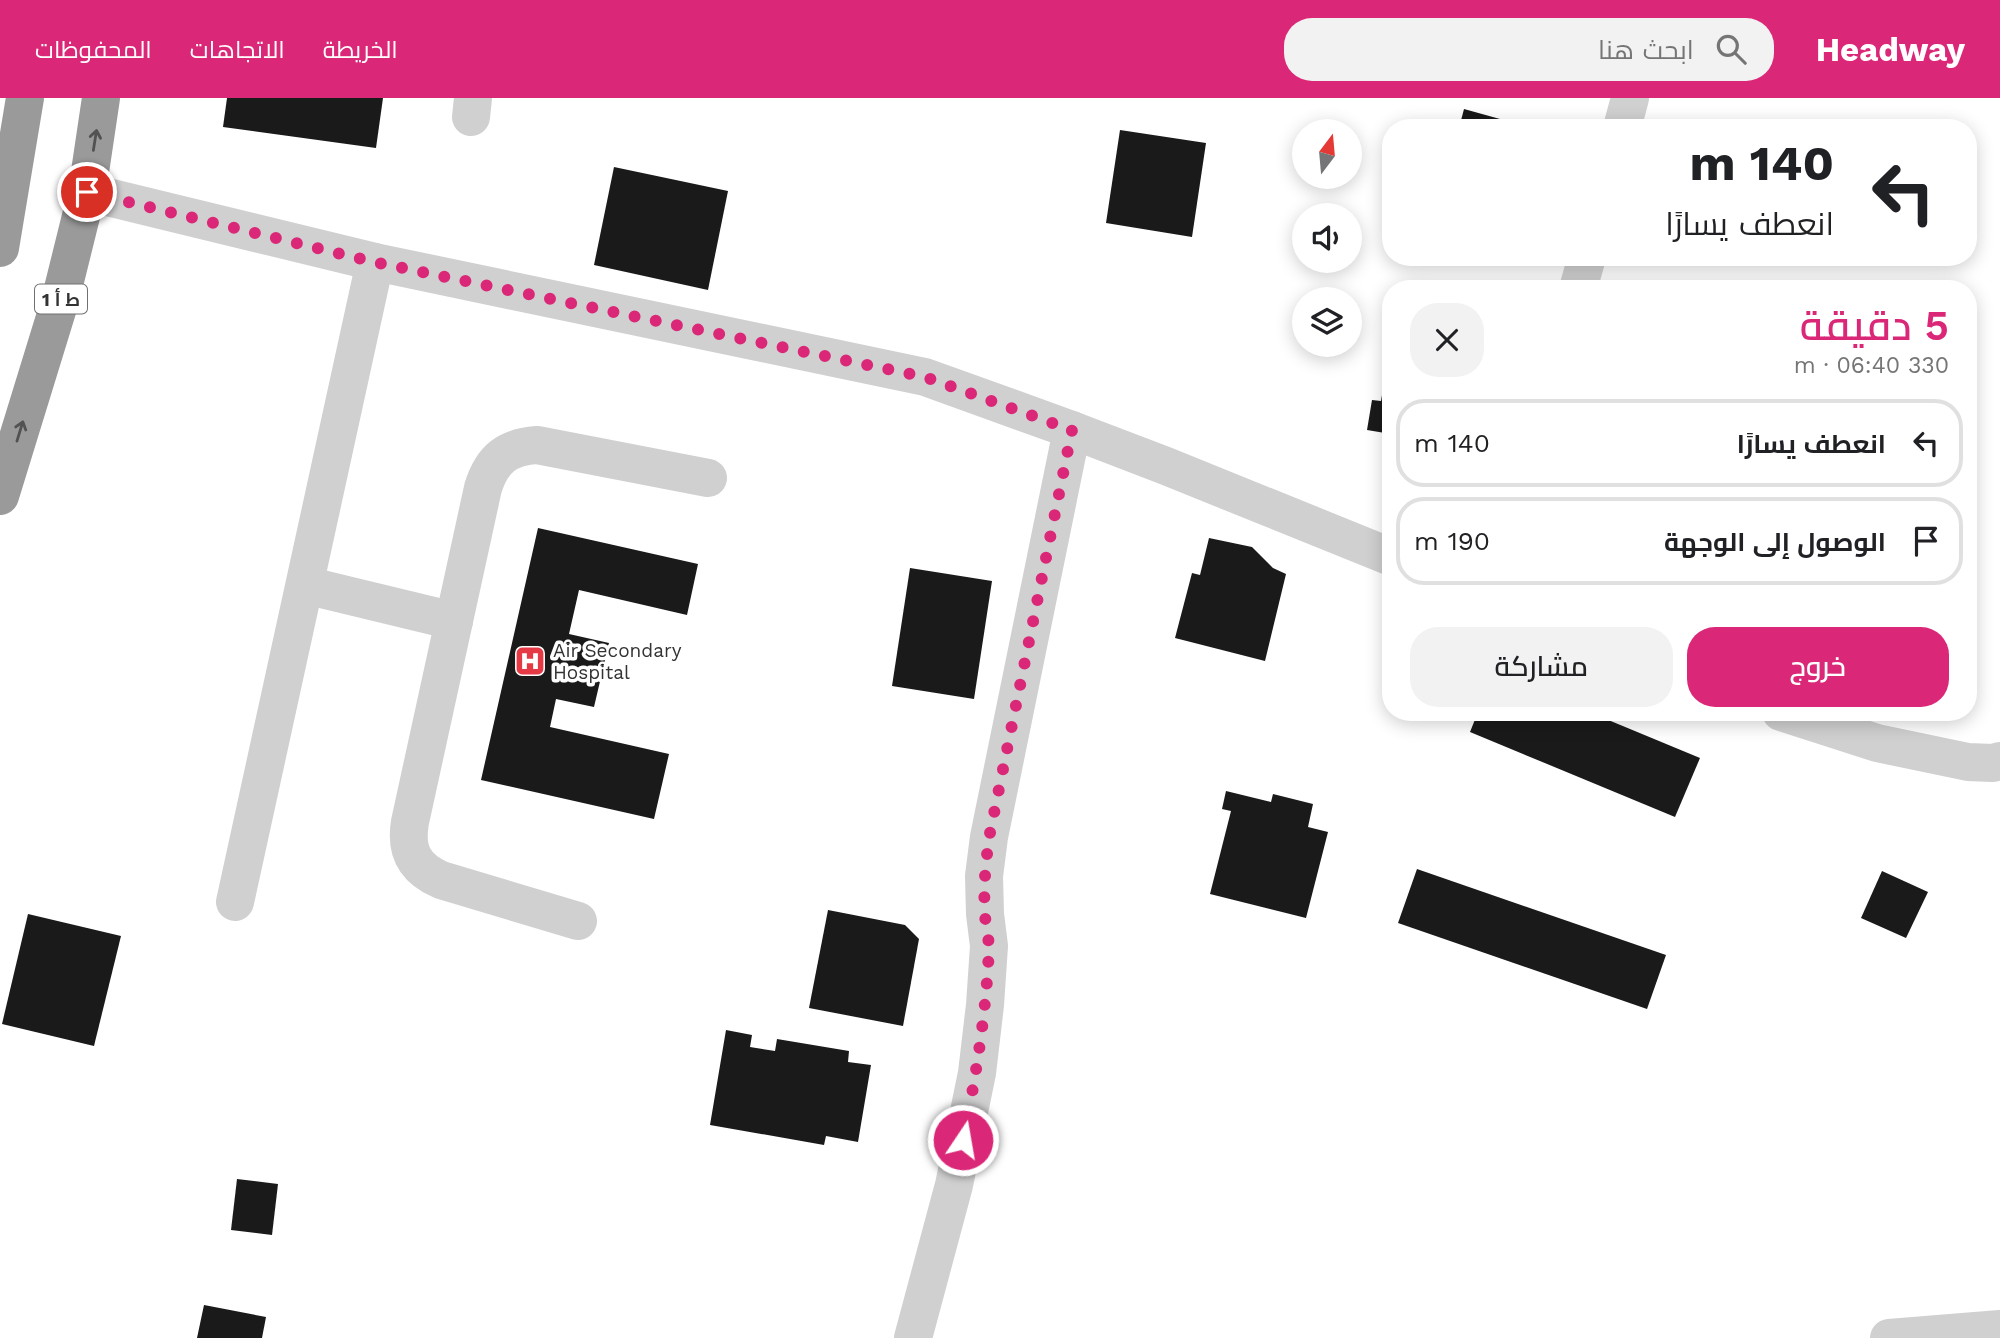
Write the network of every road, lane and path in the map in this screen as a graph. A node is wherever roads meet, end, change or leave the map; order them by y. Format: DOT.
graph roads {
  1 [pos="25,98"];
  2 [pos="101,98"];
  3 [pos="1630,98"];
  4 [pos="1624,119"];
  5 [pos="87,192"];
  6 [pos="0,248"];
  7 [pos="374,262"];
  8 [pos="1072,430"];
  9 [pos="708,478"];
  10 [pos="0,496"];
  11 [pos="1382,553"];
  12 [pos="305,585"];
  13 [pos="454,621"];
  14 [pos="1809,721"];
  15 [pos="2000,761"];
  16 [pos="235,902"];
  17 [pos="578,922"];
  18 [pos="2000,1329"];
  19 [pos="913,1338"];
  20 [pos="1889,1338"];
  1 -- 6 [label="highway"];
  5 -- 2 [label="highway, ط أ 1, one-way"];
  3 -- 4 [label="street"];
  5 -- 7 [label="street"];
  10 -- 5 [label="highway, ط أ 1, one-way"];
  7 -- 8 [label="street"];
  7 -- 12 [label="street"];
  8 -- 11 [label="street"];
  8 -- 19 [label="street"];
  9 -- 13 [label="street"];
  12 -- 13 [label="street"];
  12 -- 16 [label="street"];
  13 -- 17 [label="street"];
  14 -- 15 [label="street"];
  18 -- 20 [label="street"];
}
